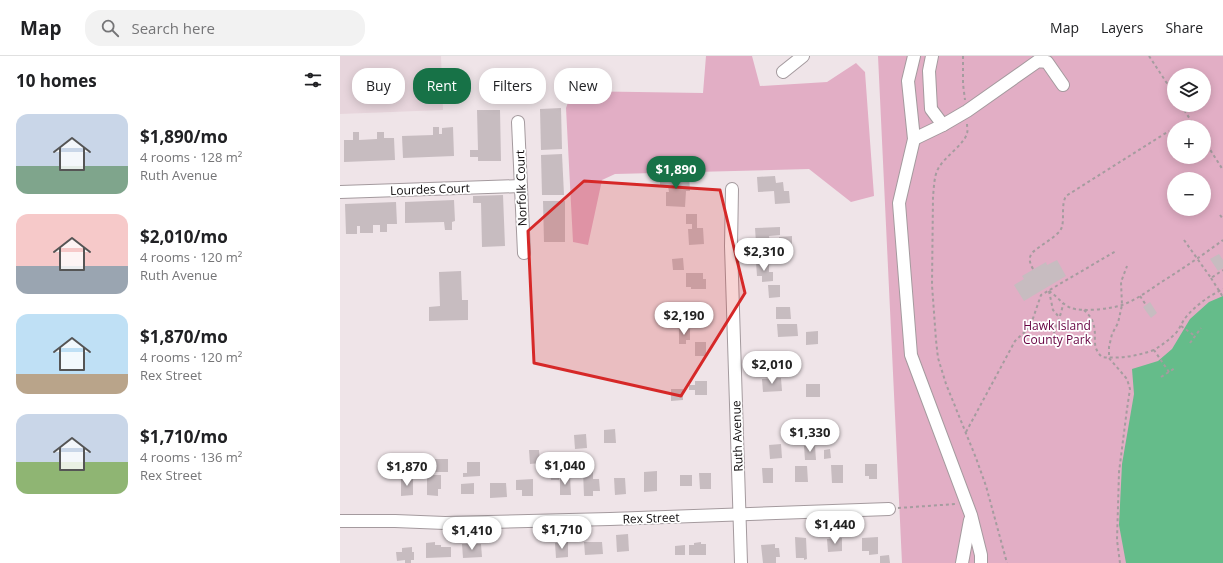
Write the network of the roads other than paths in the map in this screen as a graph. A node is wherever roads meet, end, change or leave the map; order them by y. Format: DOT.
graph roads {
  1 [pos="803,56"];
  2 [pos="914,56"];
  3 [pos="932,56"];
  4 [pos="783,72"];
  5 [pos="1063,85"];
  6 [pos="518,122"];
  7 [pos="943,125"];
  8 [pos="914,139"];
  9 [pos="520,186"];
  10 [pos="732,189"];
  11 [pos="340,192"];
  12 [pos="524,253"];
  13 [pos="889,509"];
  14 [pos="739,514"];
  15 [pos="971,515"];
  16 [pos="340,521"];
  17 [pos="741,563"];
  18 [pos="962,563"];
  19 [pos="981,563"];
  1 -- 4 [label="street"];
  2 -- 8 [label="street"];
  3 -- 7 [label="street"];
  5 -- 7 [label="street"];
  6 -- 9 [label="street, Norfolk Court"];
  7 -- 8 [label="street"];
  8 -- 15 [label="street"];
  9 -- 11 [label="street, Lourdes Court"];
  9 -- 12 [label="street, Norfolk Court"];
  10 -- 14 [label="street, Ruth Avenue"];
  13 -- 14 [label="street, Rex Street"];
  14 -- 16 [label="street, Rex Street"];
  14 -- 17 [label="street, Ruth Avenue"];
  15 -- 18 [label="street"];
  15 -- 19 [label="street"];
}
